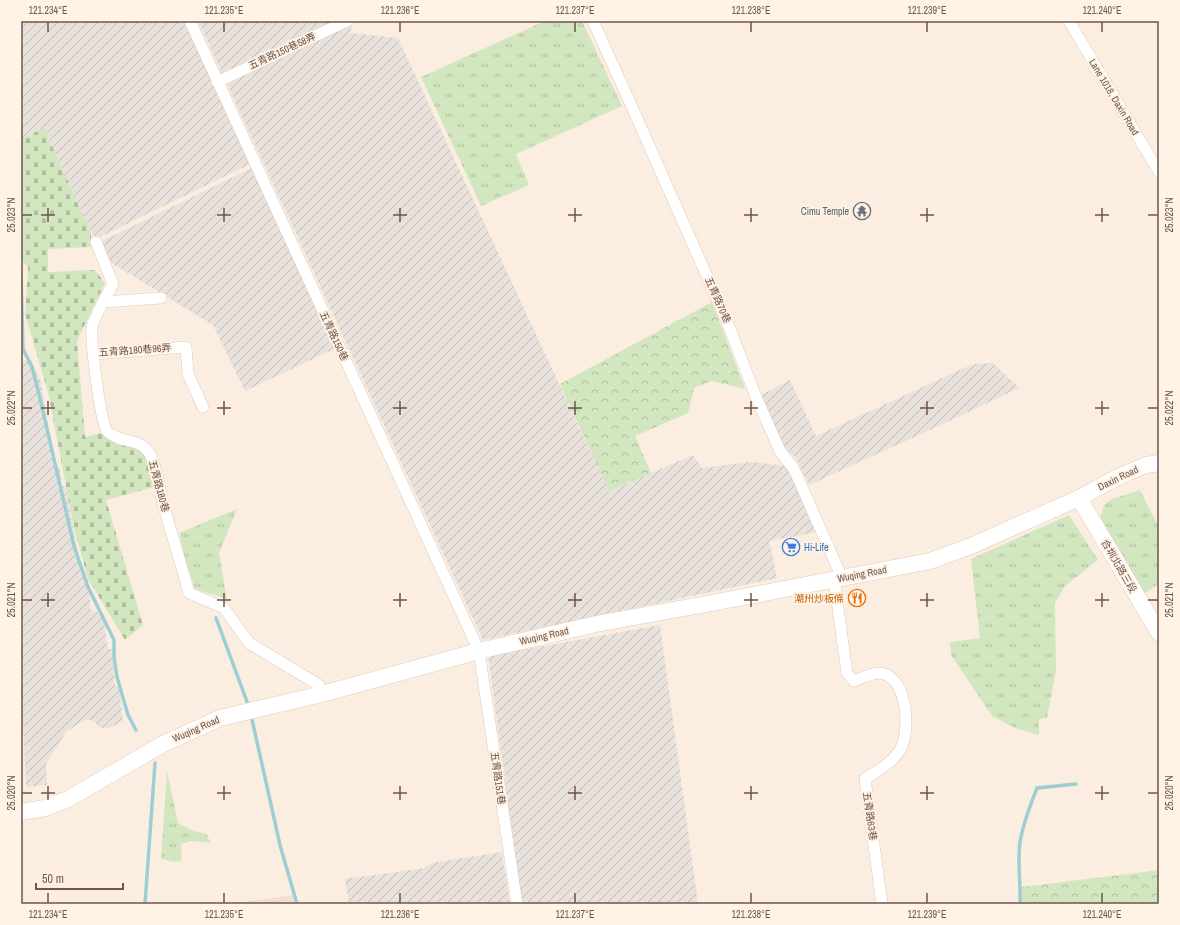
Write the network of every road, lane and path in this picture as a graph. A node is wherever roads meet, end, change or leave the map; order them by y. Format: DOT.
graph roads {
  1 [pos="190,21"];
  2 [pos="347,21"];
  3 [pos="593,21"];
  4 [pos="1069,21"];
  5 [pos="217,82"];
  6 [pos="1159,172"];
  7 [pos="96,242"];
  8 [pos="161,298"];
  9 [pos="103,302"];
  10 [pos="93,354"];
  11 [pos="203,407"];
  12 [pos="1159,462"];
  13 [pos="1079,498"];
  14 [pos="838,578"];
  15 [pos="1159,633"];
  16 [pos="479,651"];
  17 [pos="322,694"];
  18 [pos="21,812"];
  19 [pos="517,904"];
  20 [pos="882,904"];
  1 -- 5 [label="street, 五青路150巷"];
  2 -- 5 [label="street, 五青路150巷58弄"];
  3 -- 14 [label="street, 五青路70巷"];
  4 -- 6 [label="street, Lane 1018, Daxin Road"];
  5 -- 16 [label="street, 五青路150巷"];
  7 -- 9 [label="street, 五青路180巷"];
  8 -- 9 [label="street"];
  9 -- 10 [label="street, 五青路180巷"];
  10 -- 11 [label="street, 五青路180巷96弄"];
  10 -- 17 [label="street, 五青路180巷"];
  12 -- 13 [label="street, Daxin Road"];
  13 -- 14 [label="street, Wuqing Road"];
  13 -- 15 [label="street, 合圳北路三段"];
  14 -- 16 [label="street, Wuqing Road"];
  14 -- 20 [label="street, 五青路63巷"];
  16 -- 17 [label="street, Wuqing Road"];
  16 -- 19 [label="street, 五青路151巷"];
  17 -- 18 [label="street, Wuqing Road"];
}
